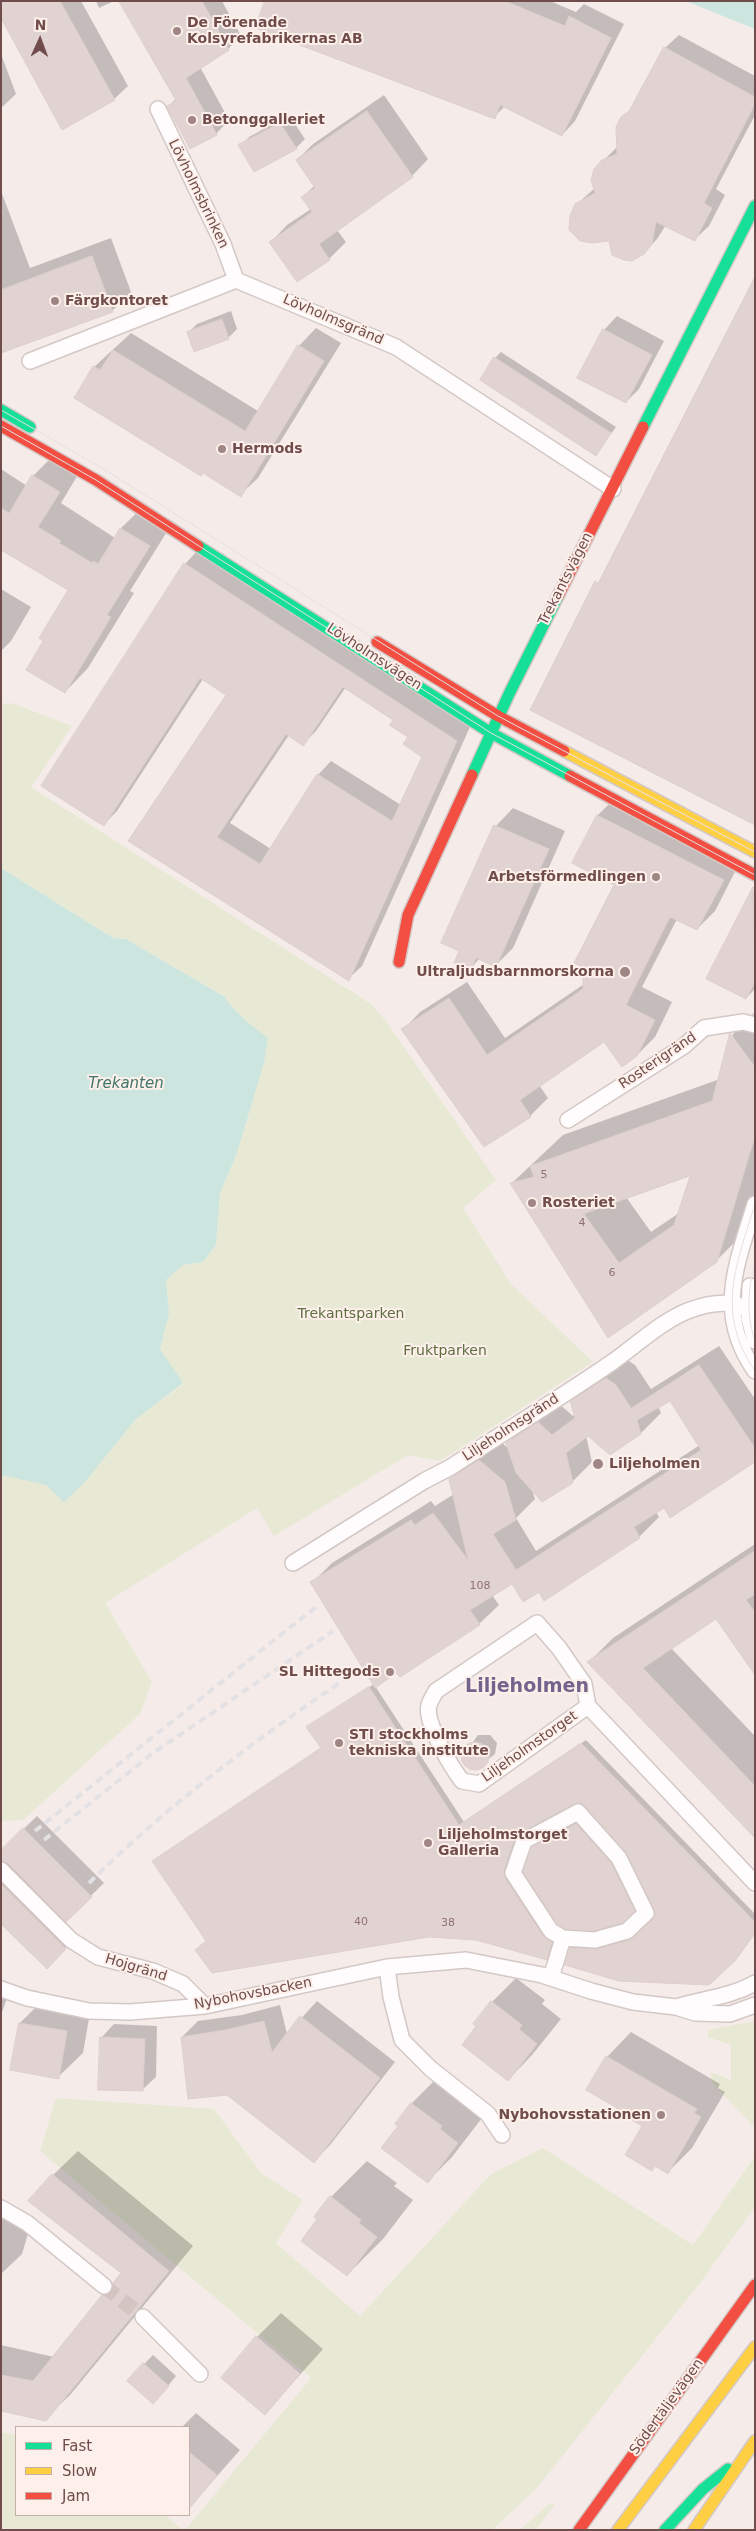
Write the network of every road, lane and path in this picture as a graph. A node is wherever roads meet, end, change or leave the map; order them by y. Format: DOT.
graph roads {
  1 [pos="158,110"];
  2 [pos="755,206"];
  3 [pos="236,280"];
  4 [pos="30,361"];
  5 [pos="1,410"];
  6 [pos="1,426"];
  7 [pos="43,434"];
  8 [pos="613,489"];
  9 [pos="364,634"];
  10 [pos="498,716"];
  11 [pos="491,733"];
  12 [pos="755,852"];
  13 [pos="755,875"];
  14 [pos="399,962"];
  15 [pos="755,1025"];
  16 [pos="568,1120"];
  17 [pos="755,1204"];
  18 [pos="752,1283"];
  19 [pos="730,1302"];
  20 [pos="752,1312"];
  21 [pos="755,1341"];
  22 [pos="755,1371"];
  23 [pos="293,1563"];
  24 [pos="588,1706"];
  25 [pos="1,1870"];
  26 [pos="755,1883"];
  27 [pos="563,1938"];
  28 [pos="387,1967"];
  29 [pos="551,1978"];
  30 [pos="755,1983"];
  31 [pos="1,1989"];
  32 [pos="755,2005"];
  33 [pos="205,2006"];
  34 [pos="676,2007"];
  35 [pos="502,2135"];
  36 [pos="1,2208"];
  37 [pos="755,2285"];
  38 [pos="104,2286"];
  39 [pos="143,2317"];
  40 [pos="755,2347"];
  41 [pos="200,2374"];
  42 [pos="755,2441"];
  43 [pos="741,2459"];
  44 [pos="580,2528"];
  45 [pos="618,2530"];
  46 [pos="666,2530"];
  47 [pos="694,2530"];
  1 -- 3 [label="street, Lövholmsbrinken"];
  2 -- 8 [label="street, Trekantsvägen"];
  3 -- 4 [label="street"];
  3 -- 8 [label="street, Lövholmsgränd"];
  5 -- 7 [label="street"];
  6 -- 11 [label="street, Lövholmsvägen"];
  8 -- 10 [label="street, Trekantsvägen"];
  9 -- 10 [label="street, Lövholmsvägen"];
  10 -- 11 [label="street, Trekantsvägen"];
  10 -- 12 [label="street, Lövholmsvägen"];
  11 -- 13 [label="street, Lövholmsvägen"];
  11 -- 14 [label="street, Trekantsvägen"];
  15 -- 16 [label="street, Rosterigränd"];
  17 -- 19 [label="street"];
  18 -- 19 [label="street, Liljeholmsgränd"];
  18 -- 20 [label="street"];
  19 -- 20 [label="street"];
  19 -- 22 [label="street"];
  19 -- 23 [label="street, Liljeholmsgränd"];
  20 -- 21 [label="street"];
  24 -- 24 [label="street, Liljeholmstorget"];
  24 -- 26 [label="street, Liljeholmstorget"];
  25 -- 33 [label="street, Hojgränd"];
  27 -- 27 [label="street"];
  27 -- 29 [label="street"];
  28 -- 29 [label="street, Nybohovsbacken"];
  28 -- 33 [label="street, Nybohovsbacken"];
  28 -- 35 [label="street"];
  29 -- 34 [label="street, Nybohovsbacken"];
  30 -- 34 [label="street, Nybohovsbacken"];
  31 -- 33 [label="street, Nybohovsbacken"];
  32 -- 34 [label="street, Nybohovsbacken"];
  36 -- 38 [label="street"];
  37 -- 44 [label="street, Södertäljevägen"];
  39 -- 41 [label="street"];
  40 -- 45 [label="street"];
  42 -- 43 [label="street"];
  43 -- 46 [label="street"];
  43 -- 47 [label="street"];
}
